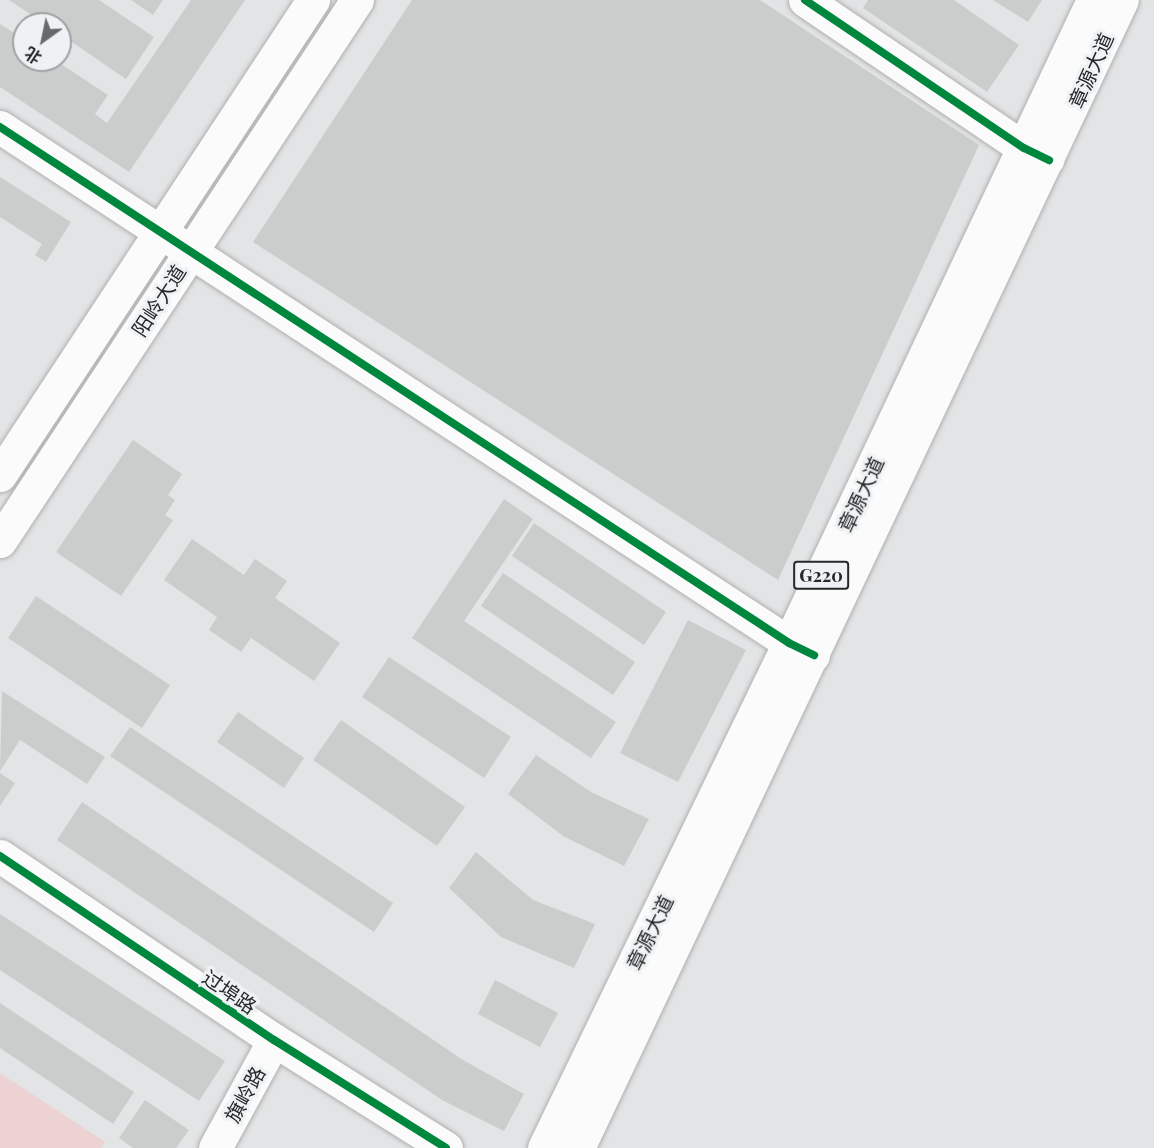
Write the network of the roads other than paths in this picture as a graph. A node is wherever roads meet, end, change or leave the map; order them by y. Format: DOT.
graph roads {
  1 [pos="313,0"];
  2 [pos="357,0"];
  3 [pos="805,0"];
  4 [pos="1093,0"];
  5 [pos="1122,0"];
  6 [pos="0,127"];
  7 [pos="1037,154"];
  8 [pos="160,233"];
  9 [pos="190,253"];
  10 [pos="0,475"];
  11 [pos="0,541"];
  12 [pos="801,649"];
  13 [pos="0,856"];
  14 [pos="274,1040"];
  15 [pos="215,1148"];
  16 [pos="446,1148"];
  17 [pos="544,1148"];
  18 [pos="578,1148"];
  1 -- 8 [label="main road, 阳岭大道"];
  2 -- 9 [label="main road, 阳岭大道"];
  3 -- 7 [label="main road"];
  4 -- 7 [label="main road, 章源大道 / G220"];
  5 -- 7 [label="main road, 章源大道 / G220"];
  6 -- 8 [label="main road"];
  7 -- 12 [label="main road, 章源大道 / G220"];
  8 -- 9 [label="main road"];
  8 -- 10 [label="main road, 阳岭大道"];
  9 -- 11 [label="main road, 阳岭大道"];
  9 -- 12 [label="main road"];
  12 -- 17 [label="main road, 章源大道 / G220"];
  12 -- 18 [label="main road, 章源大道 / G220"];
  13 -- 14 [label="main road, 过埠路"];
  14 -- 15 [label="main road, 旗岭路"];
  14 -- 16 [label="main road, 过埠路"];
}
